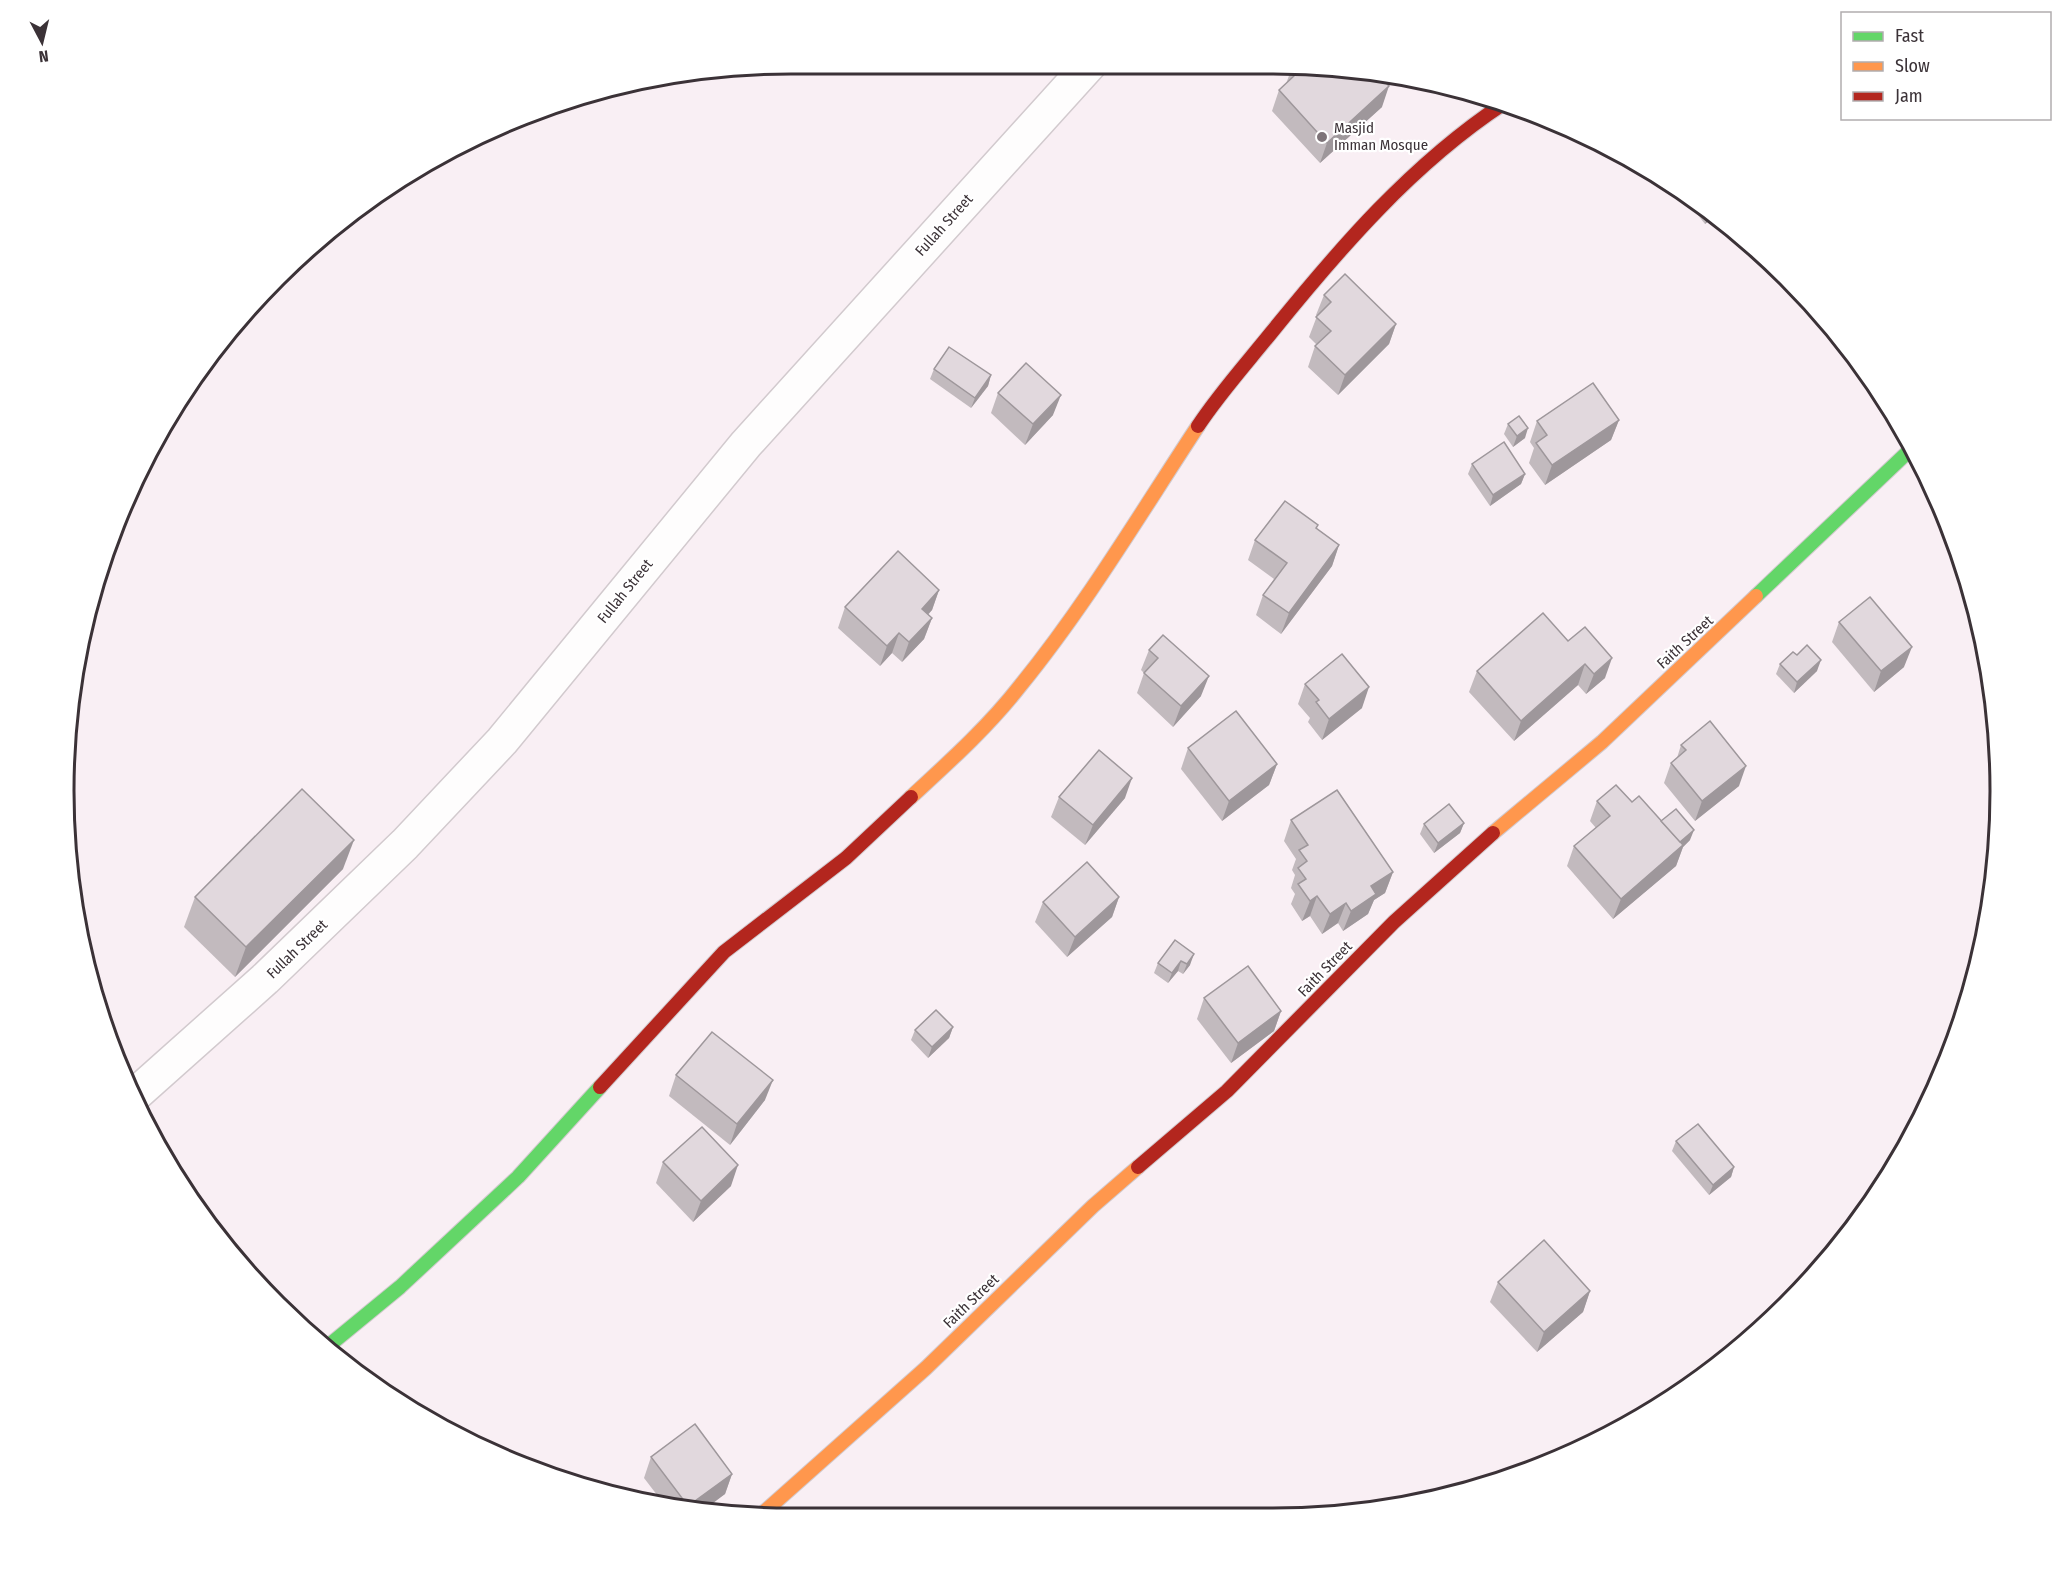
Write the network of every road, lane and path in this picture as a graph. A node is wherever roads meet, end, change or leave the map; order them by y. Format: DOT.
graph roads {
  1 [pos="1081,74"];
  2 [pos="1495,109"];
  3 [pos="1905,454"];
  4 [pos="139,1091"];
  5 [pos="333,1342"];
  6 [pos="769,1508"];
  1 -- 4 [label="street, Fullah Street"];
  2 -- 5 [label="street"];
  3 -- 6 [label="street, Faith Street"];
}
